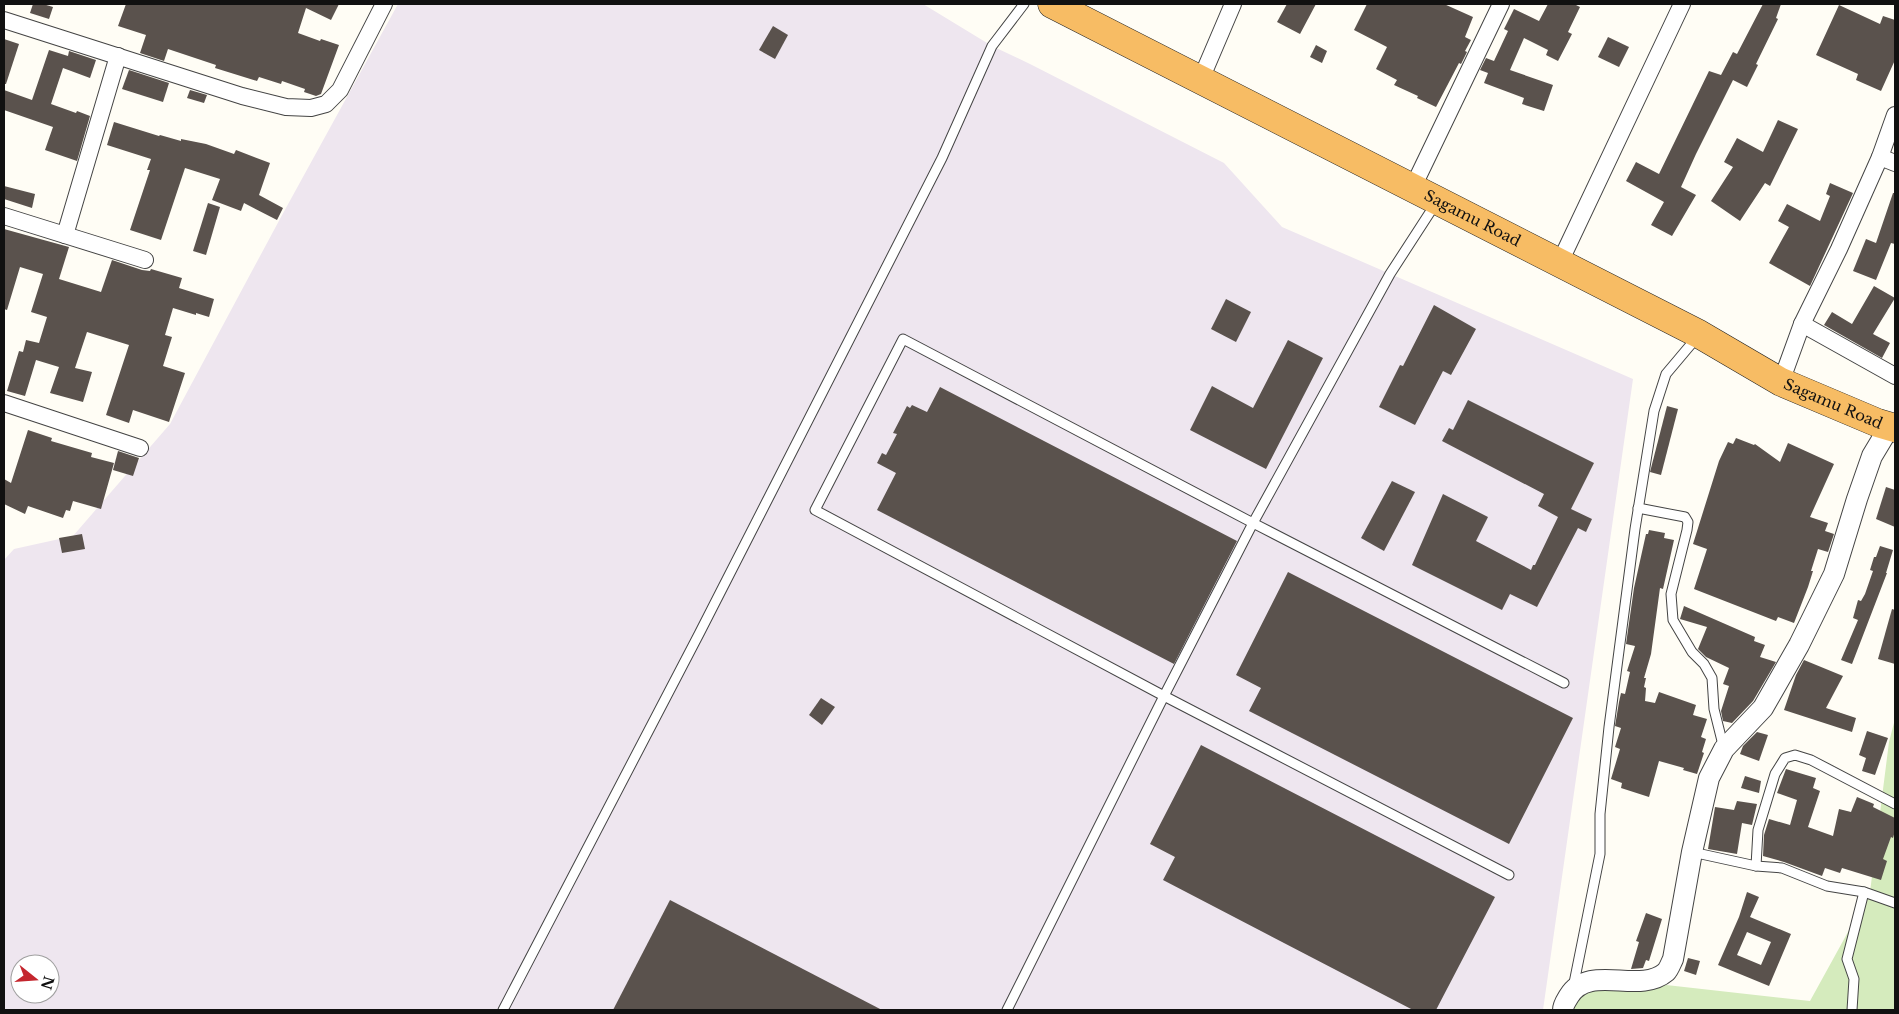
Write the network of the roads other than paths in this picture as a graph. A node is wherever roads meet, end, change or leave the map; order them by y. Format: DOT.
graph roads {
  1 [pos="384,4"];
  2 [pos="1024,4"];
  3 [pos="1052,4"];
  4 [pos="1233,4"];
  5 [pos="1501,4"];
  6 [pos="1682,4"];
  7 [pos="4,20"];
  8 [pos="118,56"];
  9 [pos="1201,80"];
  10 [pos="1895,115"];
  11 [pos="1888,160"];
  12 [pos="1413,187"];
  13 [pos="1438,200"];
  14 [pos="4,216"];
  15 [pos="65,235"];
  16 [pos="145,260"];
  17 [pos="1560,262"];
  18 [pos="1802,324"];
  19 [pos="1699,334"];
  20 [pos="1895,376"];
  21 [pos="1781,382"];
  22 [pos="4,403"];
  23 [pos="1892,427"];
  24 [pos="140,448"];
  25 [pos="1638,508"];
  26 [pos="1253,523"];
  27 [pos="1564,683"];
  28 [pos="1164,696"];
  29 [pos="1724,749"];
  30 [pos="1895,804"];
  31 [pos="1692,852"];
  32 [pos="1756,866"];
  33 [pos="1509,875"];
  34 [pos="1864,892"];
  35 [pos="1895,903"];
  36 [pos="1572,991"];
  37 [pos="503,1010"];
  38 [pos="1007,1010"];
  39 [pos="1563,1010"];
  40 [pos="1852,1010"];
  1 -- 8 [label="street"];
  2 -- 37 [label="lane"];
  3 -- 9 [label="highway, Sagamu Road"];
  4 -- 9 [label="street"];
  5 -- 12 [label="street"];
  6 -- 17 [label="street"];
  7 -- 8 [label="street"];
  8 -- 15 [label="street"];
  9 -- 12 [label="highway, Sagamu Road"];
  10 -- 11 [label="street"];
  11 -- 18 [label="street"];
  12 -- 13 [label="highway, Sagamu Road"];
  13 -- 17 [label="highway, Sagamu Road"];
  13 -- 26 [label="lane"];
  14 -- 15 [label="street"];
  15 -- 16 [label="street"];
  17 -- 19 [label="highway, Sagamu Road"];
  18 -- 20 [label="street"];
  18 -- 21 [label="street"];
  19 -- 21 [label="highway, Sagamu Road"];
  19 -- 25 [label="lane"];
  21 -- 23 [label="highway, Sagamu Road"];
  22 -- 24 [label="street"];
  23 -- 29 [label="street"];
  25 -- 29 [label="lane"];
  25 -- 36 [label="lane"];
  26 -- 27 [label="lane"];
  26 -- 28 [label="lane"];
  26 -- 28 [label="lane"];
  28 -- 33 [label="lane"];
  28 -- 38 [label="lane"];
  29 -- 31 [label="street"];
  30 -- 32 [label="lane"];
  31 -- 32 [label="lane"];
  31 -- 36 [label="street"];
  32 -- 34 [label="lane"];
  34 -- 35 [label="lane"];
  34 -- 40 [label="lane"];
  36 -- 39 [label="street"];
}
